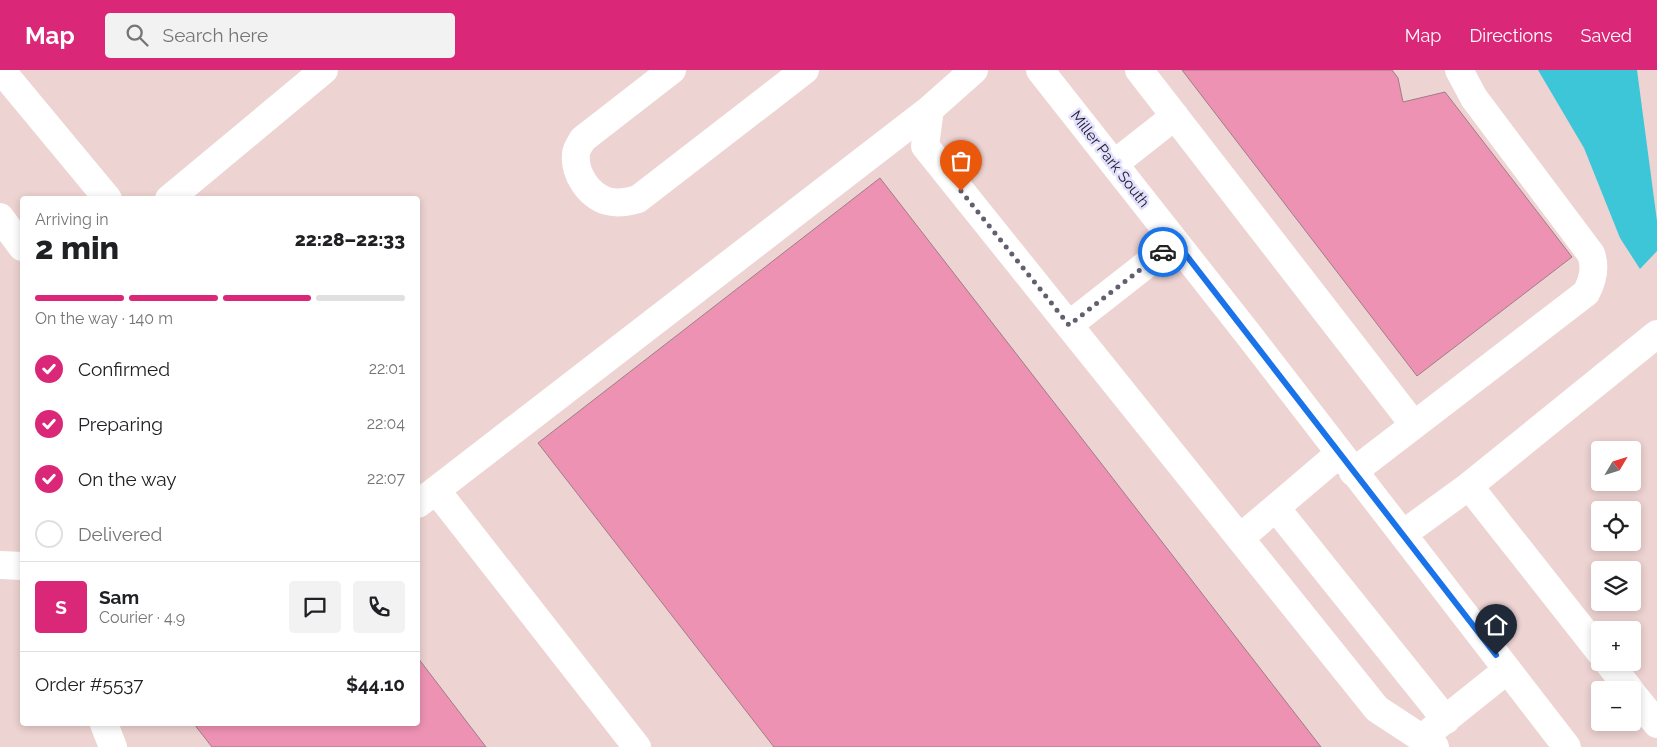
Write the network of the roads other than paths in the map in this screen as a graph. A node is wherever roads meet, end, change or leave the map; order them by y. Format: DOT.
graph roads {
  1 [pos="1,70"];
  2 [pos="324,70"];
  3 [pos="672,70"];
  4 [pos="805,70"];
  5 [pos="974,70"];
  6 [pos="1040,70"];
  7 [pos="1139,70"];
  8 [pos="1459,70"];
  9 [pos="930,109"];
  10 [pos="1175,116"];
  11 [pos="1114,164"];
  12 [pos="106,196"];
  13 [pos="172,196"];
  14 [pos="0,217"];
  15 [pos="1176,242"];
  16 [pos="20,244"];
  17 [pos="1069,325"];
  18 [pos="1657,334"];
  19 [pos="1414,425"];
  20 [pos="1347,462"];
  21 [pos="1469,486"];
  22 [pos="427,497"];
  23 [pos="1276,508"];
  24 [pos="1403,534"];
  25 [pos="1240,538"];
  26 [pos="0,566"];
  27 [pos="20,566"];
  28 [pos="1591,641"];
  29 [pos="1507,670"];
  30 [pos="1615,671"];
  31 [pos="1623,681"];
  32 [pos="1641,705"];
  33 [pos="1446,720"];
  34 [pos="1657,724"];
  35 [pos="1428,743"];
  36 [pos="637,747"];
  37 [pos="1566,747"];
  1 -- 12 [label="street"];
  2 -- 13 [label="street"];
  3 -- 4 [label="street"];
  5 -- 9 [label="street"];
  6 -- 11 [label="street, Miller Park South"];
  7 -- 10 [label="street"];
  8 -- 19 [label="street"];
  9 -- 17 [label="street"];
  9 -- 22 [label="street"];
  10 -- 11 [label="street"];
  10 -- 19 [label="street"];
  11 -- 15 [label="street, Miller Park South"];
  14 -- 16 [label="street"];
  15 -- 17 [label="street"];
  15 -- 20 [label="street, Miller Park South"];
  17 -- 25 [label="street"];
  18 -- 21 [label="street"];
  19 -- 20 [label="street"];
  20 -- 23 [label="street"];
  20 -- 24 [label="street, Miller Park South"];
  21 -- 24 [label="street"];
  21 -- 28 [label="street"];
  22 -- 36 [label="street"];
  23 -- 25 [label="street"];
  23 -- 33 [label="street"];
  24 -- 29 [label="street, Miller Park South"];
  25 -- 35 [label="street"];
  26 -- 27 [label="street"];
  29 -- 33 [label="street"];
  29 -- 37 [label="street, Miller Park South"];
  30 -- 31 [label="street"];
  32 -- 34 [label="street"];
  33 -- 35 [label="street"];
}
